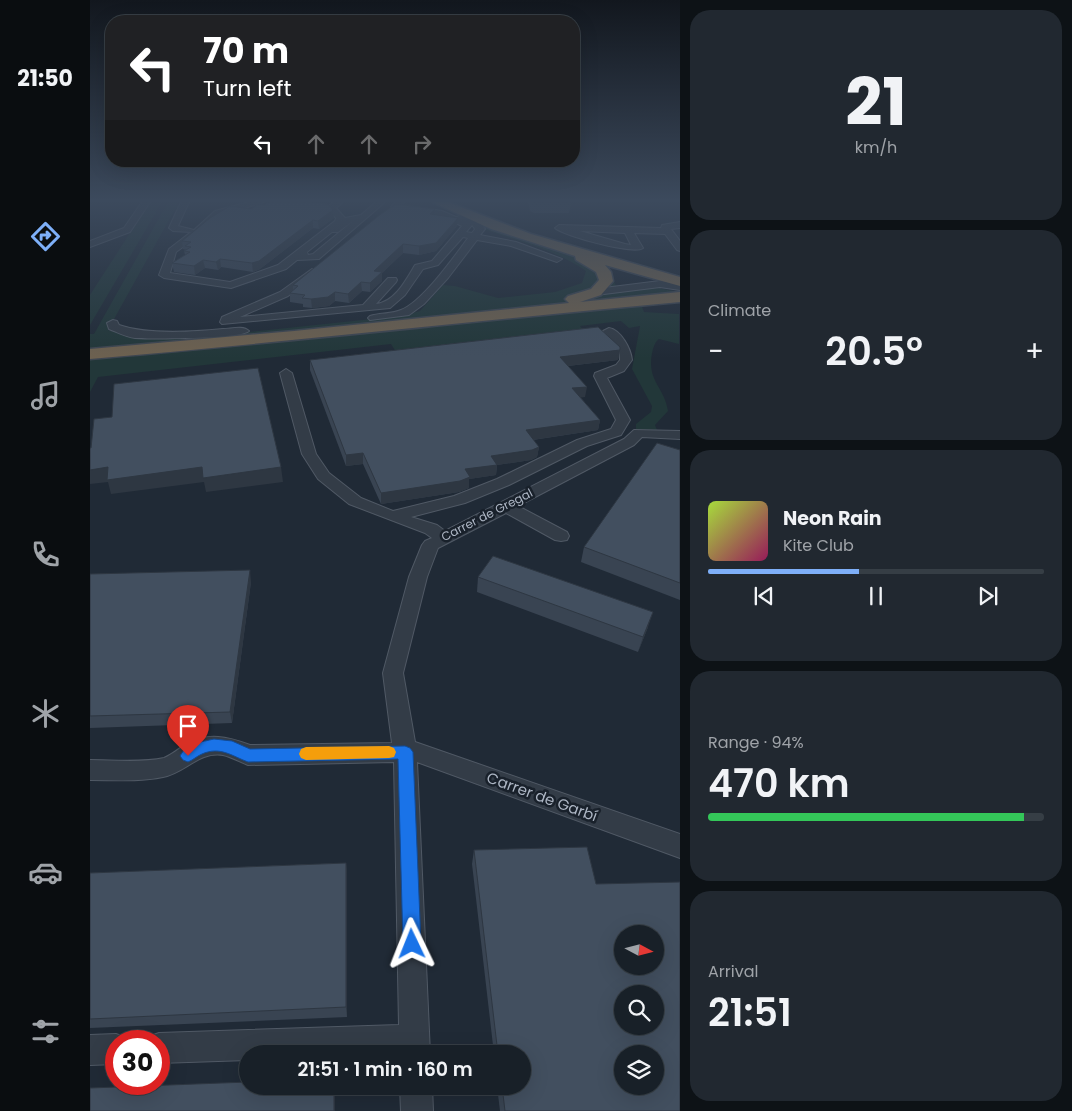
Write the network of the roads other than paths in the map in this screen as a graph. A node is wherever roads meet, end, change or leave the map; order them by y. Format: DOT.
graph roads {
  1 [pos="171,254"];
  2 [pos="299,254"];
  3 [pos="304,254"];
  4 [pos="320,254"];
  5 [pos="333,254"];
  6 [pos="443,254"];
  7 [pos="460,254"];
  8 [pos="542,254"];
  9 [pos="572,254"];
  10 [pos="586,254"];
  11 [pos="604,254"];
  12 [pos="557,259"];
  13 [pos="680,277"];
  14 [pos="392,280"];
  15 [pos="680,282"];
  16 [pos="680,287"];
  17 [pos="596,292"];
  18 [pos="680,297"];
  19 [pos="366,308"];
  20 [pos="680,308"];
  21 [pos="245,311"];
  22 [pos="467,317"];
  23 [pos="278,318"];
  24 [pos="113,324"];
  25 [pos="609,331"];
  26 [pos="90,354"];
  27 [pos="90,362"];
  28 [pos="286,373"];
  29 [pos="680,435"];
  30 [pos="441,504"];
  31 [pos="505,506"];
  32 [pos="392,516"];
  33 [pos="437,534"];
  34 [pos="561,536"];
  35 [pos="405,750"];
  36 [pos="90,770"];
  37 [pos="680,846"];
  38 [pos="415,1045"];
  39 [pos="170,1048"];
  40 [pos="239,1048"];
  41 [pos="105,1049"];
  42 [pos="90,1050"];
  43 [pos="416,1095"];
  44 [pos="417,1111"];
  1 -- 2 [label="street"];
  3 -- 4 [label="street"];
  5 -- 21 [label="street"];
  6 -- 19 [label="street"];
  7 -- 24 [label="street"];
  8 -- 12 [label="street"];
  9 -- 17 [label="highway"];
  10 -- 15 [label="highway"];
  11 -- 13 [label="highway"];
  14 -- 19 [label="street"];
  16 -- 17 [label="street"];
  17 -- 22 [label="highway"];
  18 -- 22 [label="highway"];
  19 -- 23 [label="street"];
  20 -- 27 [label="highway"];
  21 -- 23 [label="street"];
  21 -- 23 [label="street"];
  22 -- 26 [label="highway"];
  25 -- 30 [label="street"];
  28 -- 32 [label="street"];
  29 -- 31 [label="street, Carrer de Gregal"];
  30 -- 32 [label="street"];
  30 -- 33 [label="street"];
  31 -- 33 [label="street, Carrer de Gregal"];
  31 -- 34 [label="street"];
  32 -- 33 [label="street"];
  33 -- 35 [label="street, Carrer de Gregal"];
  35 -- 36 [label="street"];
  35 -- 37 [label="street, Carrer de Garbí"];
  35 -- 38 [label="street, Carrer de Gregal"];
  39 -- 40 [label="street"];
  41 -- 42 [label="street"];
  43 -- 44 [label="street"];
}
